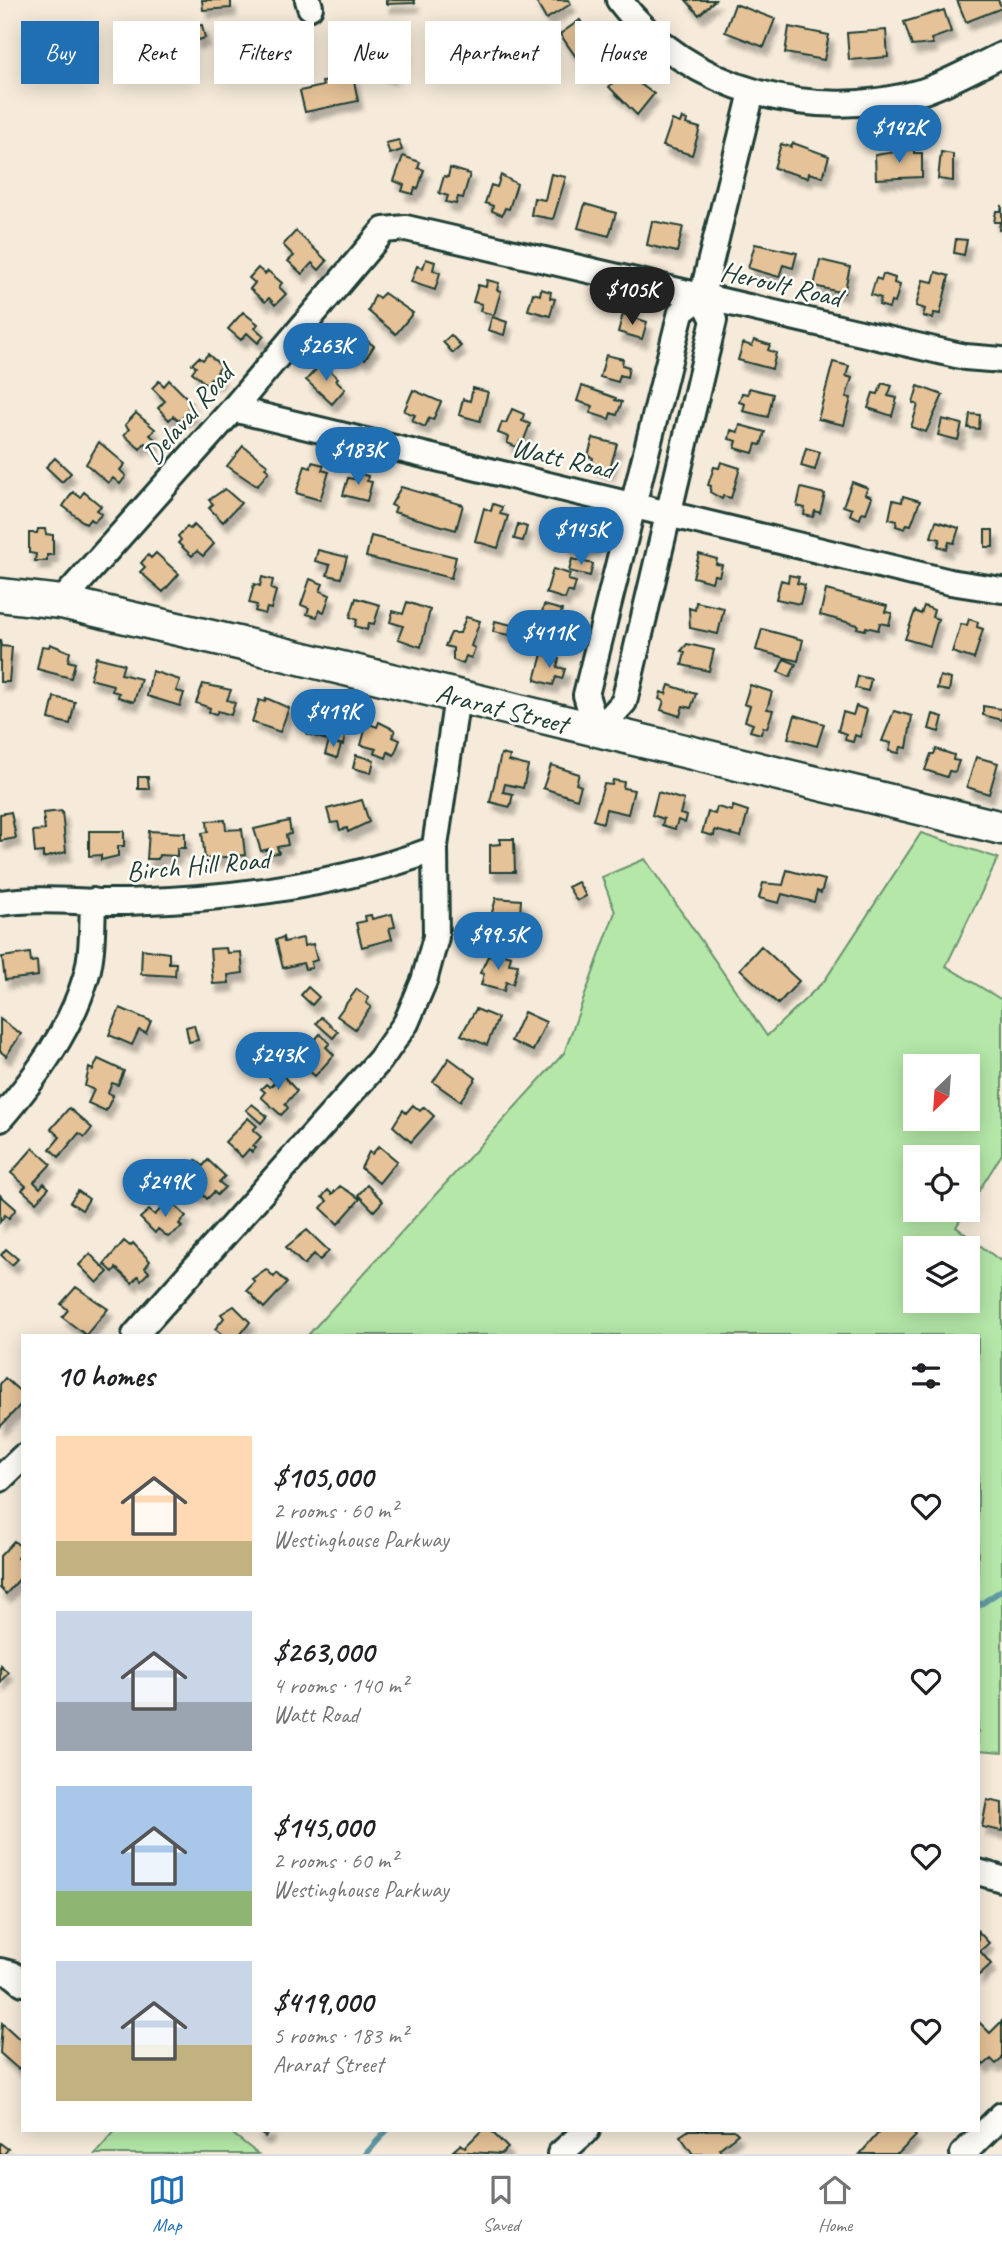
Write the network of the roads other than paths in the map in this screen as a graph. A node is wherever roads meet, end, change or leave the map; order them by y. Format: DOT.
graph roads {
  1 [pos="619,0"];
  2 [pos="1002,55"];
  3 [pos="752,92"];
  4 [pos="384,230"];
  5 [pos="702,296"];
  6 [pos="1002,360"];
  7 [pos="233,409"];
  8 [pos="633,505"];
  9 [pos="670,514"];
  10 [pos="1002,590"];
  11 [pos="0,595"];
  12 [pos="61,602"];
  13 [pos="457,697"];
  14 [pos="597,732"];
  15 [pos="1002,828"];
  16 [pos="435,846"];
  17 [pos="93,901"];
  18 [pos="0,903"];
  19 [pos="0,1119"];
  20 [pos="136,1334"];
  21 [pos="21,1459"];
  22 [pos="0,1479"];
  23 [pos="980,1873"];
  24 [pos="1002,1880"];
  25 [pos="0,1971"];
  26 [pos="21,1981"];
  27 [pos="1002,2115"];
  28 [pos="963,2154"];
  1 -- 3 [label="street"];
  2 -- 3 [label="street"];
  3 -- 5 [label="street"];
  4 -- 5 [label="street, Heroult Road"];
  4 -- 7 [label="street, Delaval Road"];
  5 -- 6 [label="street, Heroult Road"];
  5 -- 8 [label="street"];
  5 -- 9 [label="street"];
  7 -- 8 [label="street, Watt Road"];
  7 -- 12 [label="street, Delaval Road"];
  8 -- 9 [label="street, Watt Road"];
  8 -- 14 [label="street"];
  9 -- 10 [label="street, Watt Road"];
  9 -- 14 [label="street"];
  11 -- 12 [label="main road, Ararat Street"];
  12 -- 13 [label="main road, Ararat Street"];
  13 -- 14 [label="main road, Ararat Street"];
  13 -- 16 [label="street"];
  14 -- 15 [label="main road, Ararat Street"];
  16 -- 17 [label="street, Birch Hill Road"];
  16 -- 20 [label="street"];
  17 -- 18 [label="street, Birch Hill Road"];
  17 -- 19 [label="street"];
  21 -- 22 [label="street"];
  23 -- 24 [label="street"];
  25 -- 26 [label="street"];
  27 -- 28 [label="street"];
}
